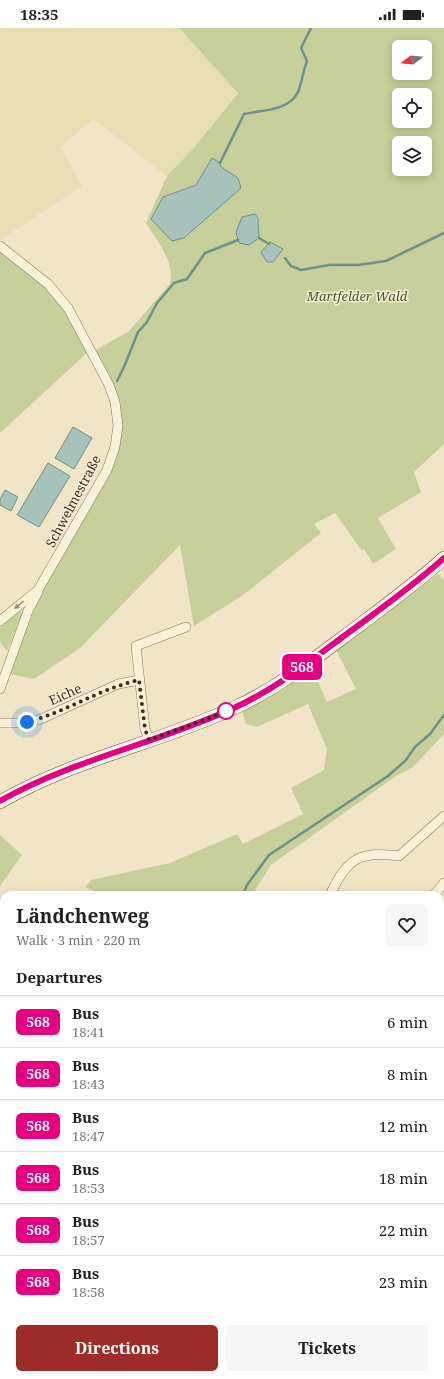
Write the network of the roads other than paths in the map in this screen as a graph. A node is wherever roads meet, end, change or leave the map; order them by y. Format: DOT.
graph roads {
  1 [pos="0,246"];
  2 [pos="444,558"];
  3 [pos="38,590"];
  4 [pos="0,621"];
  5 [pos="186,627"];
  6 [pos="139,680"];
  7 [pos="0,689"];
  8 [pos="0,723"];
  9 [pos="149,740"];
  10 [pos="0,802"];
  11 [pos="444,816"];
  12 [pos="444,883"];
  13 [pos="332,891"];
  14 [pos="437,891"];
  1 -- 3 [label="street, Schwelmestraße"];
  2 -- 9 [label="main road"];
  3 -- 4 [label="street, Schwelmestraße, one-way"];
  3 -- 7 [label="street"];
  5 -- 6 [label="street"];
  6 -- 8 [label="street, Eiche"];
  6 -- 9 [label="street"];
  9 -- 10 [label="main road"];
  11 -- 13 [label="street"];
  12 -- 14 [label="street"];
}
